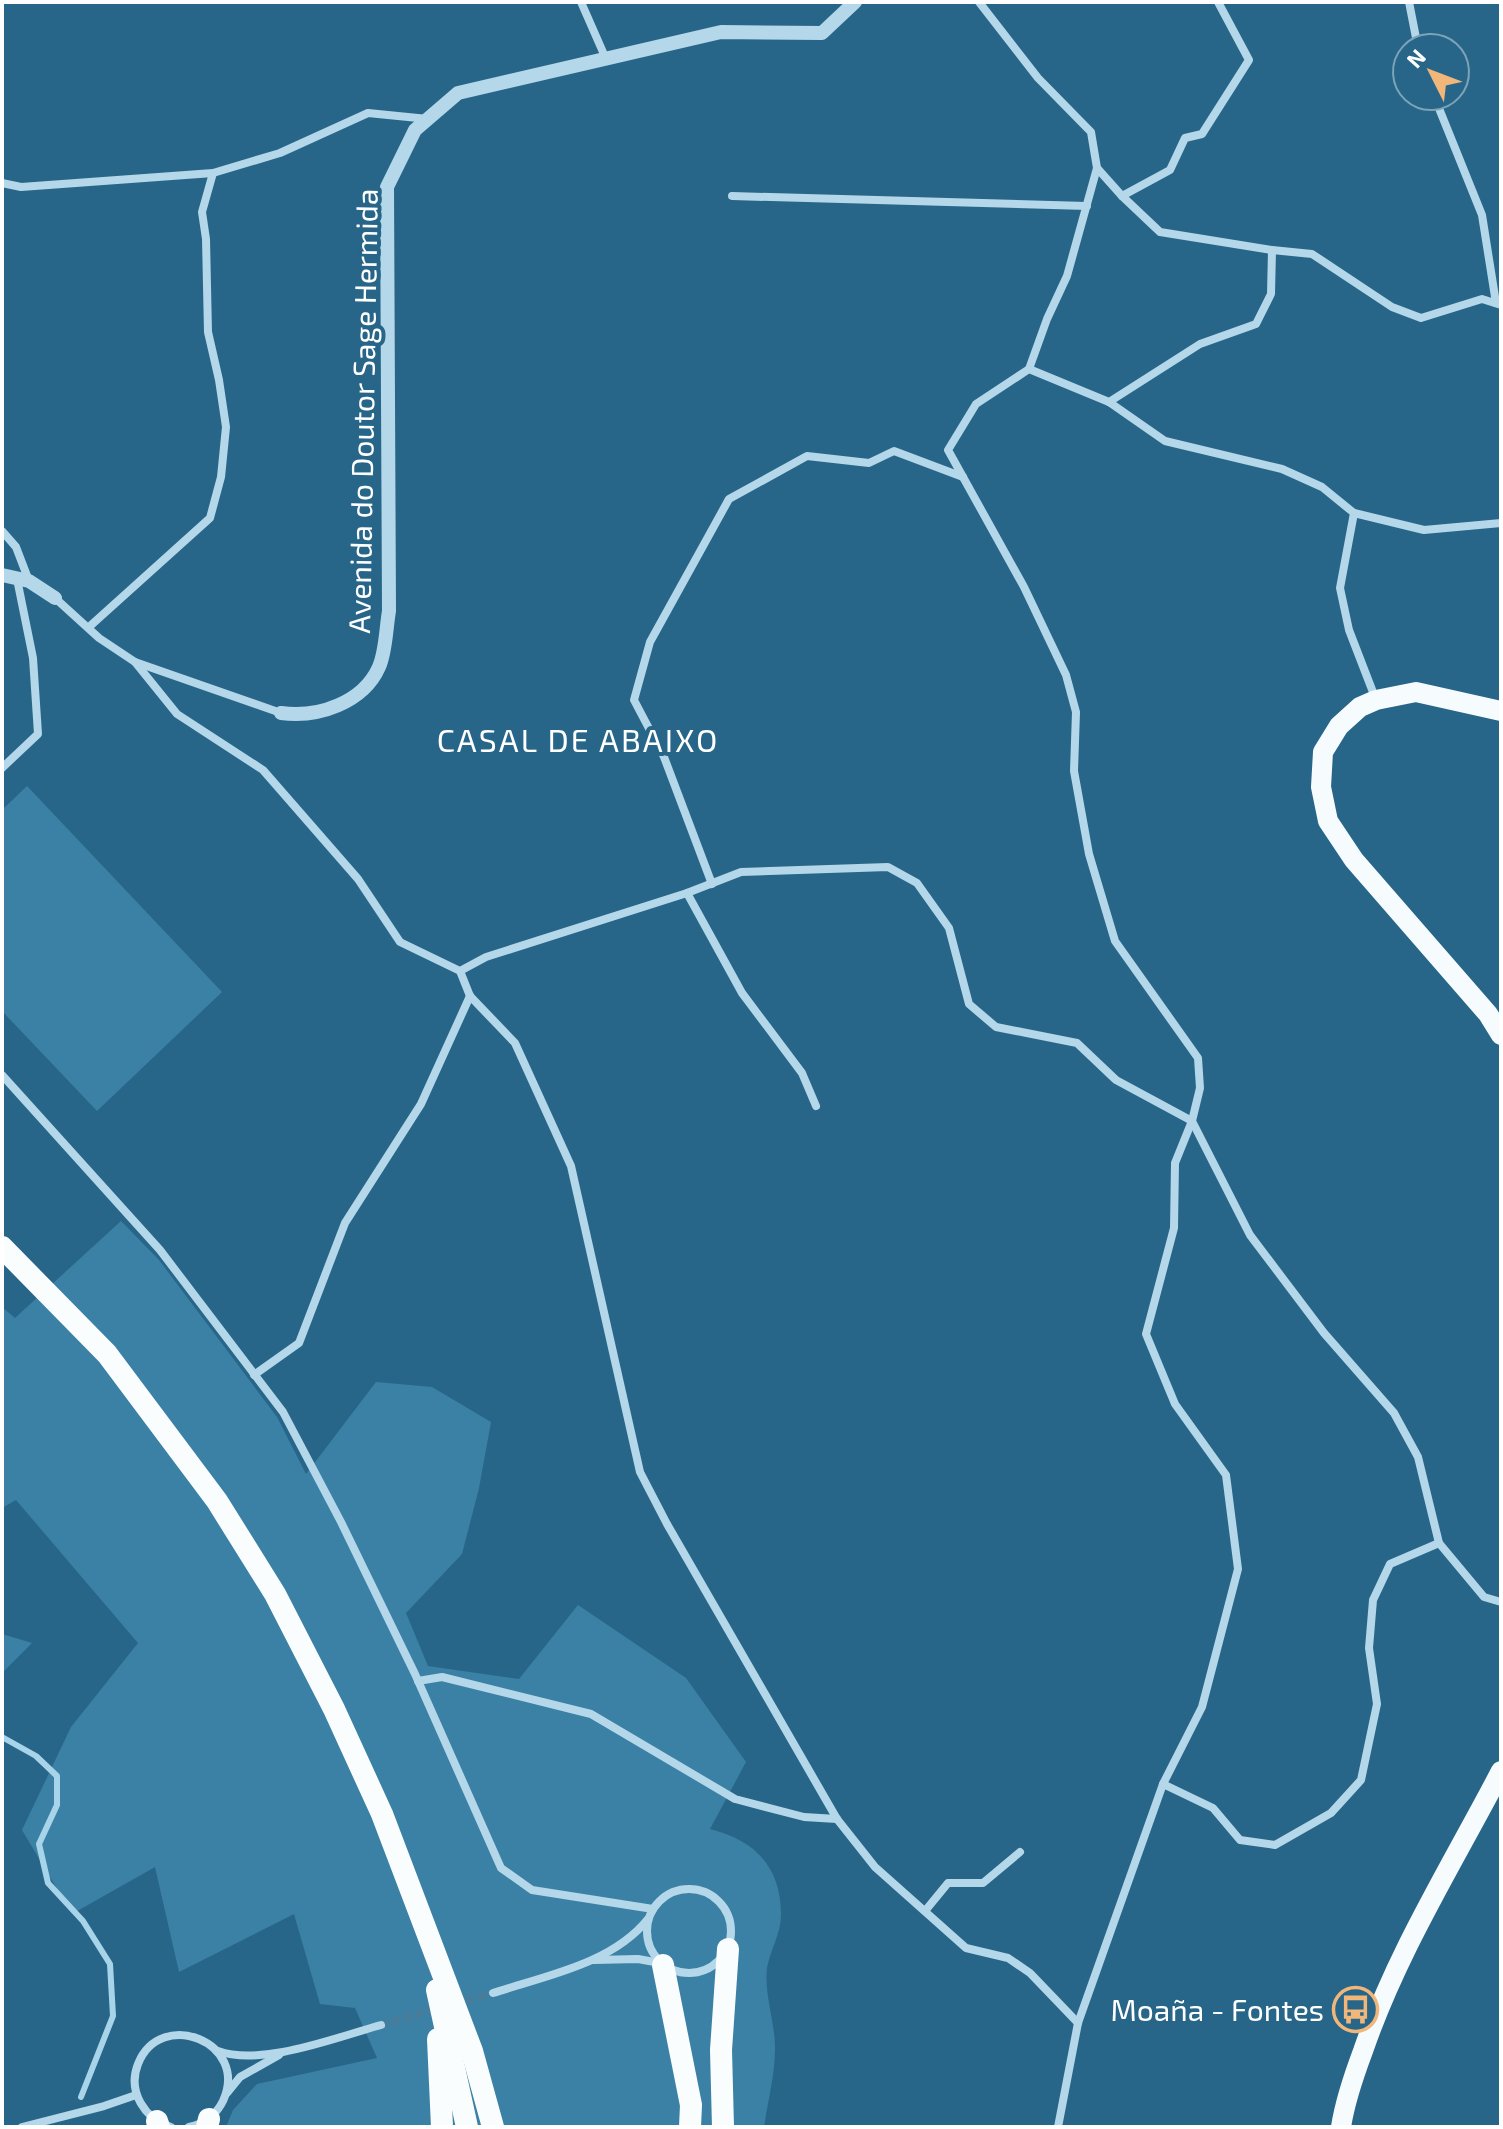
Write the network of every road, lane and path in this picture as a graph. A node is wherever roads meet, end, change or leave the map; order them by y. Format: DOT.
graph roads {
  1 [pos="581,2"];
  2 [pos="855,2"];
  3 [pos="979,2"];
  4 [pos="1218,2"];
  5 [pos="1409,2"];
  6 [pos="1415,32"];
  7 [pos="606,59"];
  8 [pos="1440,112"];
  9 [pos="428,119"];
  10 [pos="1097,168"];
  11 [pos="213,173"];
  12 [pos="2,183"];
  13 [pos="732,196"];
  14 [pos="1122,196"];
  15 [pos="1087,206"];
  16 [pos="1272,250"];
  17 [pos="1499,304"];
  18 [pos="1029,369"];
  19 [pos="1109,402"];
  20 [pos="963,477"];
  21 [pos="1354,513"];
  22 [pos="1501,523"];
  23 [pos="2,531"];
  24 [pos="16,579"];
  25 [pos="55,598"];
  26 [pos="89,627"];
  27 [pos="135,662"];
  28 [pos="1376,700"];
  29 [pos="1501,711"];
  30 [pos="281,713"];
  31 [pos="2,768"];
  32 [pos="712,884"];
  33 [pos="687,893"];
  34 [pos="460,971"];
  35 [pos="470,996"];
  36 [pos="1501,1035"];
  37 [pos="2,1075"];
  38 [pos="816,1106"];
  39 [pos="1192,1121"];
  40 [pos="2,1247"];
  41 [pos="254,1375"];
  42 [pos="1439,1543"];
  43 [pos="1501,1602"];
  44 [pos="418,1681"];
  45 [pos="1501,1771"];
  46 [pos="1163,1784"];
  47 [pos="837,1819"];
  48 [pos="1020,1852"];
  49 [pos="413,1896"];
  50 [pos="925,1911"];
  51 [pos="651,1913"];
  52 [pos="728,1949"];
  53 [pos="590,1961"];
  54 [pos="662,1964"];
  55 [pos="436,1986"];
  56 [pos="493,1993"];
  57 [pos="1078,2023"];
  58 [pos="381,2025"];
  59 [pos="287,2050"];
  60 [pos="217,2051"];
  61 [pos="227,2093"];
  62 [pos="136,2095"];
  63 [pos="202,2124"];
  64 [pos="163,2125"];
  65 [pos="22,2127"];
  66 [pos="442,2127"];
  67 [pos="467,2127"];
  68 [pos="493,2127"];
  69 [pos="690,2127"];
  70 [pos="723,2127"];
  71 [pos="1058,2127"];
  72 [pos="1341,2127"];
  1 -- 7 [label="street"];
  2 -- 7 [label="street, Avenida do Doutor Sage Hermida"];
  3 -- 10 [label="street"];
  4 -- 14 [label="street"];
  5 -- 6 [label="street"];
  7 -- 9 [label="street, Avenida do Doutor Sage Hermida"];
  8 -- 17 [label="street"];
  9 -- 11 [label="street"];
  9 -- 30 [label="street, Avenida do Doutor Sage Hermida"];
  10 -- 14 [label="street"];
  10 -- 15 [label="street"];
  11 -- 12 [label="street"];
  11 -- 26 [label="street"];
  13 -- 15 [label="street"];
  14 -- 16 [label="street"];
  15 -- 18 [label="street"];
  16 -- 17 [label="street"];
  16 -- 19 [label="street"];
  18 -- 19 [label="street"];
  18 -- 20 [label="street"];
  19 -- 21 [label="street"];
  20 -- 32 [label="street"];
  20 -- 39 [label="street"];
  21 -- 22 [label="street"];
  21 -- 28 [label="street"];
  23 -- 24 [label="street"];
  24 -- 25 [label="street, Avenida do Doutor Sage Hermida"];
  24 -- 31 [label="street"];
  25 -- 26 [label="street, Avenida do Doutor Sage Hermida"];
  26 -- 27 [label="street, Avenida do Doutor Sage Hermida"];
  27 -- 30 [label="street, Avenida do Doutor Sage Hermida"];
  27 -- 34 [label="street"];
  28 -- 29 [label="main road"];
  28 -- 36 [label="main road"];
  32 -- 33 [label="street"];
  32 -- 39 [label="street"];
  33 -- 34 [label="street"];
  33 -- 38 [label="street"];
  34 -- 35 [label="street"];
  35 -- 41 [label="street"];
  35 -- 47 [label="street"];
  37 -- 41 [label="street"];
  39 -- 42 [label="street"];
  39 -- 46 [label="street"];
  40 -- 49 [label="highway"];
  41 -- 44 [label="street"];
  42 -- 43 [label="street"];
  42 -- 46 [label="street"];
  44 -- 47 [label="street"];
  44 -- 51 [label="street"];
  45 -- 72 [label="main road"];
  46 -- 57 [label="street"];
  47 -- 50 [label="street"];
  48 -- 50 [label="street"];
  49 -- 55 [label="highway"];
  49 -- 68 [label="highway"];
  50 -- 57 [label="street"];
  51 -- 52 [label="street"];
  51 -- 53 [label="street"];
  51 -- 54 [label="street"];
  52 -- 54 [label="street"];
  52 -- 70 [label="highway"];
  53 -- 54 [label="street"];
  53 -- 56 [label="street"];
  54 -- 69 [label="highway"];
  55 -- 66 [label="highway"];
  55 -- 67 [label="highway"];
  57 -- 71 [label="street"];
  58 -- 59 [label="street"];
  59 -- 60 [label="street"];
  59 -- 61 [label="street"];
  60 -- 61 [label="street"];
  60 -- 62 [label="street"];
  61 -- 63 [label="street"];
  62 -- 64 [label="street"];
  62 -- 65 [label="street"];
}
